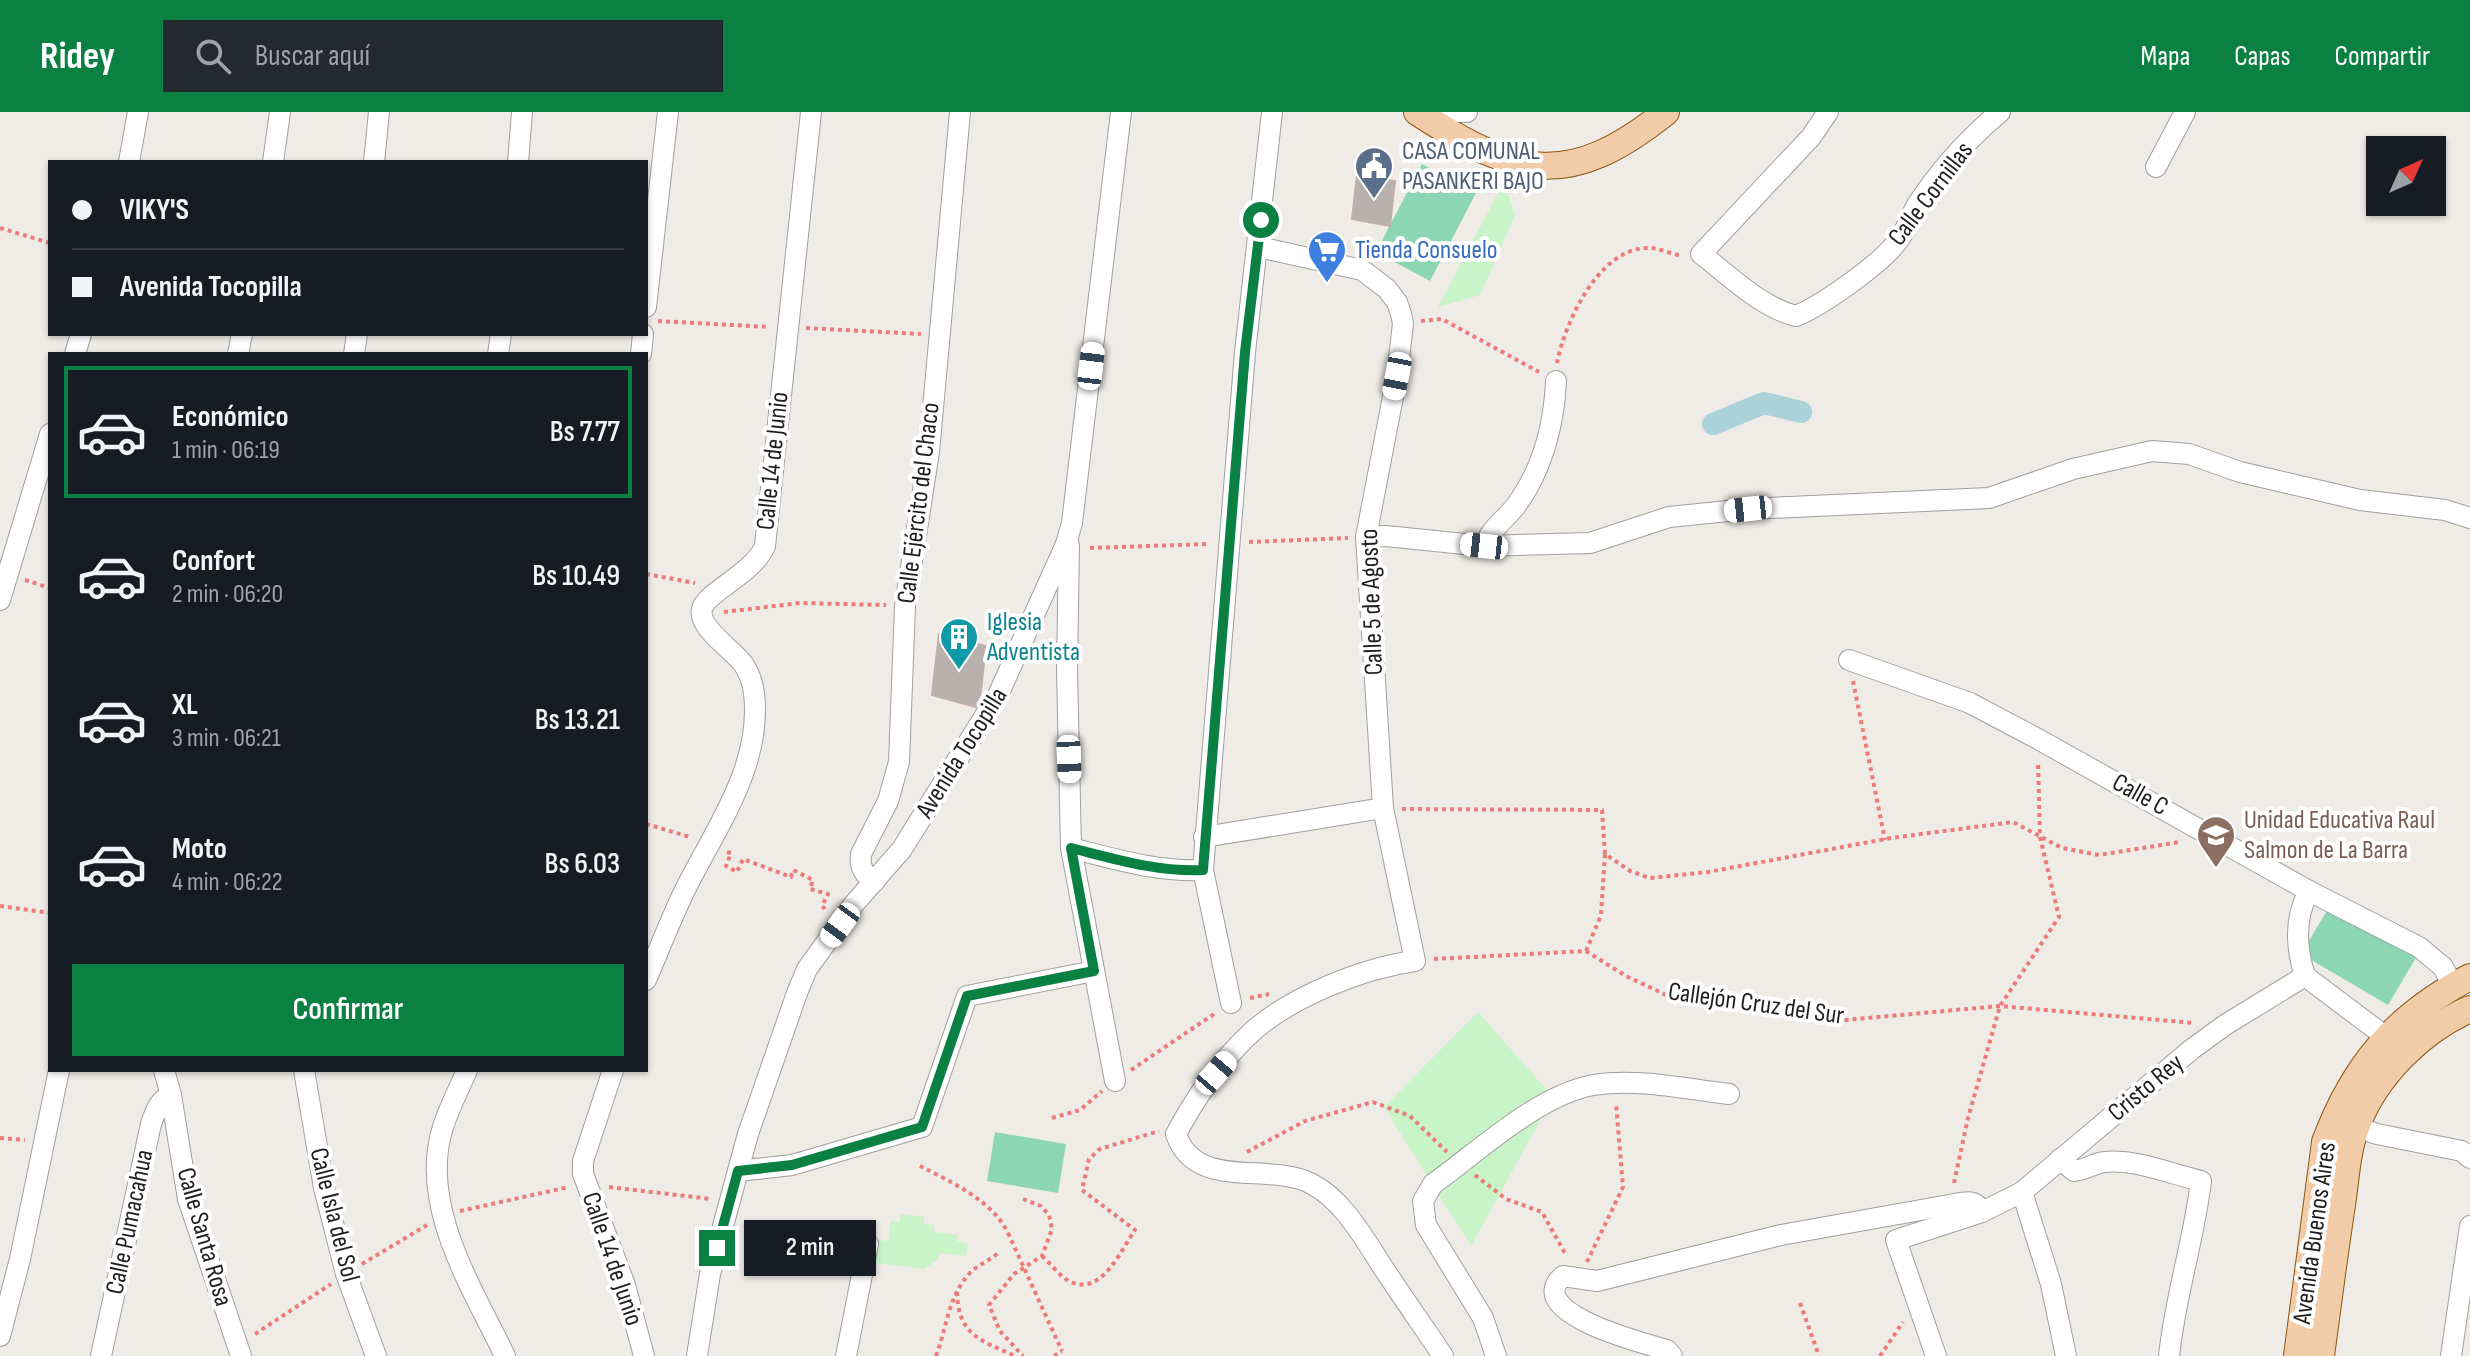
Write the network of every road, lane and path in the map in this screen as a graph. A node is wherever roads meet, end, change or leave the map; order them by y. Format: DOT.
graph roads {
  1 [pos="138,112"];
  2 [pos="280,112"];
  3 [pos="379,112"];
  4 [pos="522,112"];
  5 [pos="668,112"];
  6 [pos="811,112"];
  7 [pos="960,112"];
  8 [pos="1272,112"];
  9 [pos="1417,112"];
  10 [pos="1442,112"];
  11 [pos="1467,112"];
  12 [pos="1666,112"];
  13 [pos="1828,112"];
  14 [pos="2000,112"];
  15 [pos="2185,112"];
  16 [pos="1123,113"];
  17 [pos="129,160"];
  18 [pos="273,160"];
  19 [pos="374,160"];
  20 [pos="518,160"];
  21 [pos="2156,167"];
  22 [pos="0,228"];
  23 [pos="48,242"];
  24 [pos="1259,247"];
  25 [pos="1701,254"];
  26 [pos="648,289"];
  27 [pos="1403,323"];
  28 [pos="1556,381"];
  29 [pos="48,441"];
  30 [pos="2470,518"];
  31 [pos="1366,537"];
  32 [pos="1066,544"];
  33 [pos="1484,546"];
  34 [pos="648,574"];
  35 [pos="723,589"];
  36 [pos="0,600"];
  37 [pos="905,606"];
  38 [pos="701,615"];
  39 [pos="1849,660"];
  40 [pos="2038,739"];
  41 [pos="1383,808"];
  42 [pos="648,825"];
  43 [pos="2202,829"];
  44 [pos="1204,837"];
  45 [pos="2040,837"];
  46 [pos="1885,840"];
  47 [pos="716,847"];
  48 [pos="1071,848"];
  49 [pos="1605,854"];
  50 [pos="1203,870"];
  51 [pos="874,882"];
  52 [pos="2309,891"];
  53 [pos="0,906"];
  54 [pos="48,913"];
  55 [pos="840,925"];
  56 [pos="1586,951"];
  57 [pos="1415,961"];
  58 [pos="1094,971"];
  59 [pos="648,975"];
  60 [pos="2305,976"];
  61 [pos="2462,981"];
  62 [pos="1231,1003"];
  63 [pos="2000,1006"];
  64 [pos="2470,1009"];
  65 [pos="2412,1012"];
  66 [pos="2225,1025"];
  67 [pos="2428,1035"];
  68 [pos="2386,1037"];
  69 [pos="59,1072"];
  70 [pos="165,1072"];
  71 [pos="304,1072"];
  72 [pos="466,1072"];
  73 [pos="612,1072"];
  74 [pos="1115,1081"];
  75 [pos="1614,1084"];
  76 [pos="1729,1094"];
  77 [pos="171,1095"];
  78 [pos="1052,1118"];
  79 [pos="2345,1123"];
  80 [pos="1176,1134"];
  81 [pos="2470,1158"];
  82 [pos="2060,1159"];
  83 [pos="1460,1164"];
  84 [pos="920,1166"];
  85 [pos="1213,1170"];
  86 [pos="738,1171"];
  87 [pos="2022,1192"];
  88 [pos="1023,1199"];
  89 [pos="1949,1205"];
  90 [pos="1982,1212"];
  91 [pos="724,1223"];
  92 [pos="2470,1226"];
  93 [pos="868,1244"];
  94 [pos="999,1252"];
  95 [pos="1042,1256"];
  96 [pos="1579,1278"];
  97 [pos="957,1289"];
  98 [pos="1918,1301"];
  99 [pos="1800,1303"];
  100 [pos="0,1336"];
  101 [pos="101,1356"];
  102 [pos="241,1356"];
  103 [pos="376,1356"];
  104 [pos="505,1356"];
  105 [pos="644,1356"];
  106 [pos="697,1356"];
  107 [pos="846,1356"];
  108 [pos="936,1356"];
  109 [pos="1015,1356"];
  110 [pos="1023,1356"];
  111 [pos="1054,1356"];
  112 [pos="1443,1356"];
  113 [pos="1496,1356"];
  114 [pos="1672,1356"];
  115 [pos="1819,1356"];
  116 [pos="1880,1356"];
  117 [pos="1936,1356"];
  118 [pos="2066,1356"];
  119 [pos="2169,1356"];
  120 [pos="2297,1356"];
  121 [pos="2321,1356"];
  122 [pos="2451,1356"];
  1 -- 17 [label="street"];
  2 -- 18 [label="street"];
  3 -- 19 [label="street"];
  4 -- 20 [label="street"];
  5 -- 26 [label="street"];
  6 -- 35 [label="street, Calle 14 de Junio"];
  7 -- 37 [label="street, Calle Ejército del Chaco"];
  8 -- 24 [label="street"];
  9 -- 12 [label="main road"];
  10 -- 11 [label="street"];
  13 -- 25 [label="street"];
  14 -- 25 [label="street, Calle Cornillas"];
  15 -- 21 [label="street"];
  16 -- 32 [label="street, Avenida Tocopilla"];
  22 -- 23 [label="path"];
  24 -- 27 [label="street"];
  24 -- 44 [label="street"];
  25 -- 28 [label="path"];
  27 -- 28 [label="path"];
  27 -- 31 [label="street, Calle 5 de Agosto"];
  28 -- 33 [label="street"];
  29 -- 36 [label="street"];
  30 -- 33 [label="street"];
  31 -- 33 [label="street"];
  31 -- 41 [label="street, Calle 5 de Agosto"];
  32 -- 48 [label="street"];
  32 -- 51 [label="street, Avenida Tocopilla"];
  34 -- 35 [label="path"];
  35 -- 38 [label="street, Calle 14 de Junio"];
  37 -- 38 [label="path"];
  37 -- 51 [label="street, Calle Ejército del Chaco"];
  38 -- 47 [label="street"];
  39 -- 40 [label="street, Calle C"];
  39 -- 46 [label="path"];
  40 -- 43 [label="street, Calle C"];
  40 -- 45 [label="path"];
  41 -- 44 [label="street"];
  41 -- 49 [label="path"];
  41 -- 57 [label="street, Calle 5 de Agosto"];
  42 -- 47 [label="path"];
  43 -- 45 [label="path"];
  43 -- 52 [label="street, Calle C"];
  44 -- 50 [label="street"];
  45 -- 46 [label="path"];
  45 -- 63 [label="path"];
  46 -- 49 [label="path"];
  47 -- 55 [label="path"];
  47 -- 59 [label="street"];
  48 -- 50 [label="street"];
  48 -- 58 [label="street"];
  49 -- 56 [label="path"];
  50 -- 62 [label="street"];
  51 -- 55 [label="street, Avenida Tocopilla"];
  52 -- 60 [label="street"];
  52 -- 61 [label="street, Calle C"];
  53 -- 54 [label="path"];
  55 -- 86 [label="street, Avenida Tocopilla"];
  56 -- 57 [label="path"];
  56 -- 63 [label="path, Callejón Cruz del Sur"];
  57 -- 80 [label="street"];
  58 -- 74 [label="street"];
  58 -- 86 [label="street"];
  60 -- 66 [label="street, Cristo Rey"];
  60 -- 68 [label="street"];
  61 -- 65 [label="main road, Avenida Buenos Aires"];
  62 -- 74 [label="path"];
  63 -- 66 [label="path, Callejón Cruz del Sur"];
  63 -- 89 [label="path"];
  64 -- 67 [label="main road, Avenida Buenos Aires"];
  65 -- 67 [label="main road"];
  65 -- 68 [label="main road, Avenida Buenos Aires"];
  66 -- 82 [label="street, Cristo Rey"];
  67 -- 79 [label="main road, Avenida Buenos Aires"];
  68 -- 79 [label="main road, Avenida Buenos Aires"];
  69 -- 100 [label="street"];
  70 -- 77 [label="street, Calle Santa Rosa"];
  71 -- 103 [label="street, Calle Isla del Sol"];
  72 -- 104 [label="street"];
  73 -- 105 [label="street, Calle 14 de Junio"];
  74 -- 78 [label="path"];
  75 -- 76 [label="street"];
  75 -- 83 [label="street"];
  75 -- 96 [label="path"];
  77 -- 101 [label="street, Calle Pumacahua"];
  77 -- 102 [label="street, Calle Santa Rosa"];
  79 -- 81 [label="street"];
  79 -- 120 [label="main road, Avenida Buenos Aires"];
  79 -- 121 [label="main road, Avenida Buenos Aires"];
  80 -- 85 [label="street"];
  80 -- 95 [label="path"];
  82 -- 87 [label="street, Cristo Rey"];
  82 -- 119 [label="street"];
  83 -- 85 [label="path"];
  83 -- 96 [label="path"];
  83 -- 113 [label="street"];
  84 -- 111 [label="path, bridge"];
  85 -- 112 [label="street"];
  86 -- 91 [label="street, Avenida Tocopilla"];
  87 -- 90 [label="street, Cristo Rey"];
  87 -- 118 [label="street"];
  88 -- 95 [label="path"];
  89 -- 90 [label="street"];
  89 -- 96 [label="street"];
  90 -- 98 [label="street, Cristo Rey"];
  91 -- 93 [label="path"];
  91 -- 106 [label="street, Avenida Tocopilla"];
  92 -- 122 [label="street"];
  93 -- 107 [label="street"];
  94 -- 97 [label="path"];
  95 -- 110 [label="path"];
  96 -- 114 [label="street"];
  97 -- 108 [label="path"];
  97 -- 109 [label="path"];
  98 -- 116 [label="path"];
  98 -- 117 [label="street"];
  99 -- 115 [label="path"];
}
